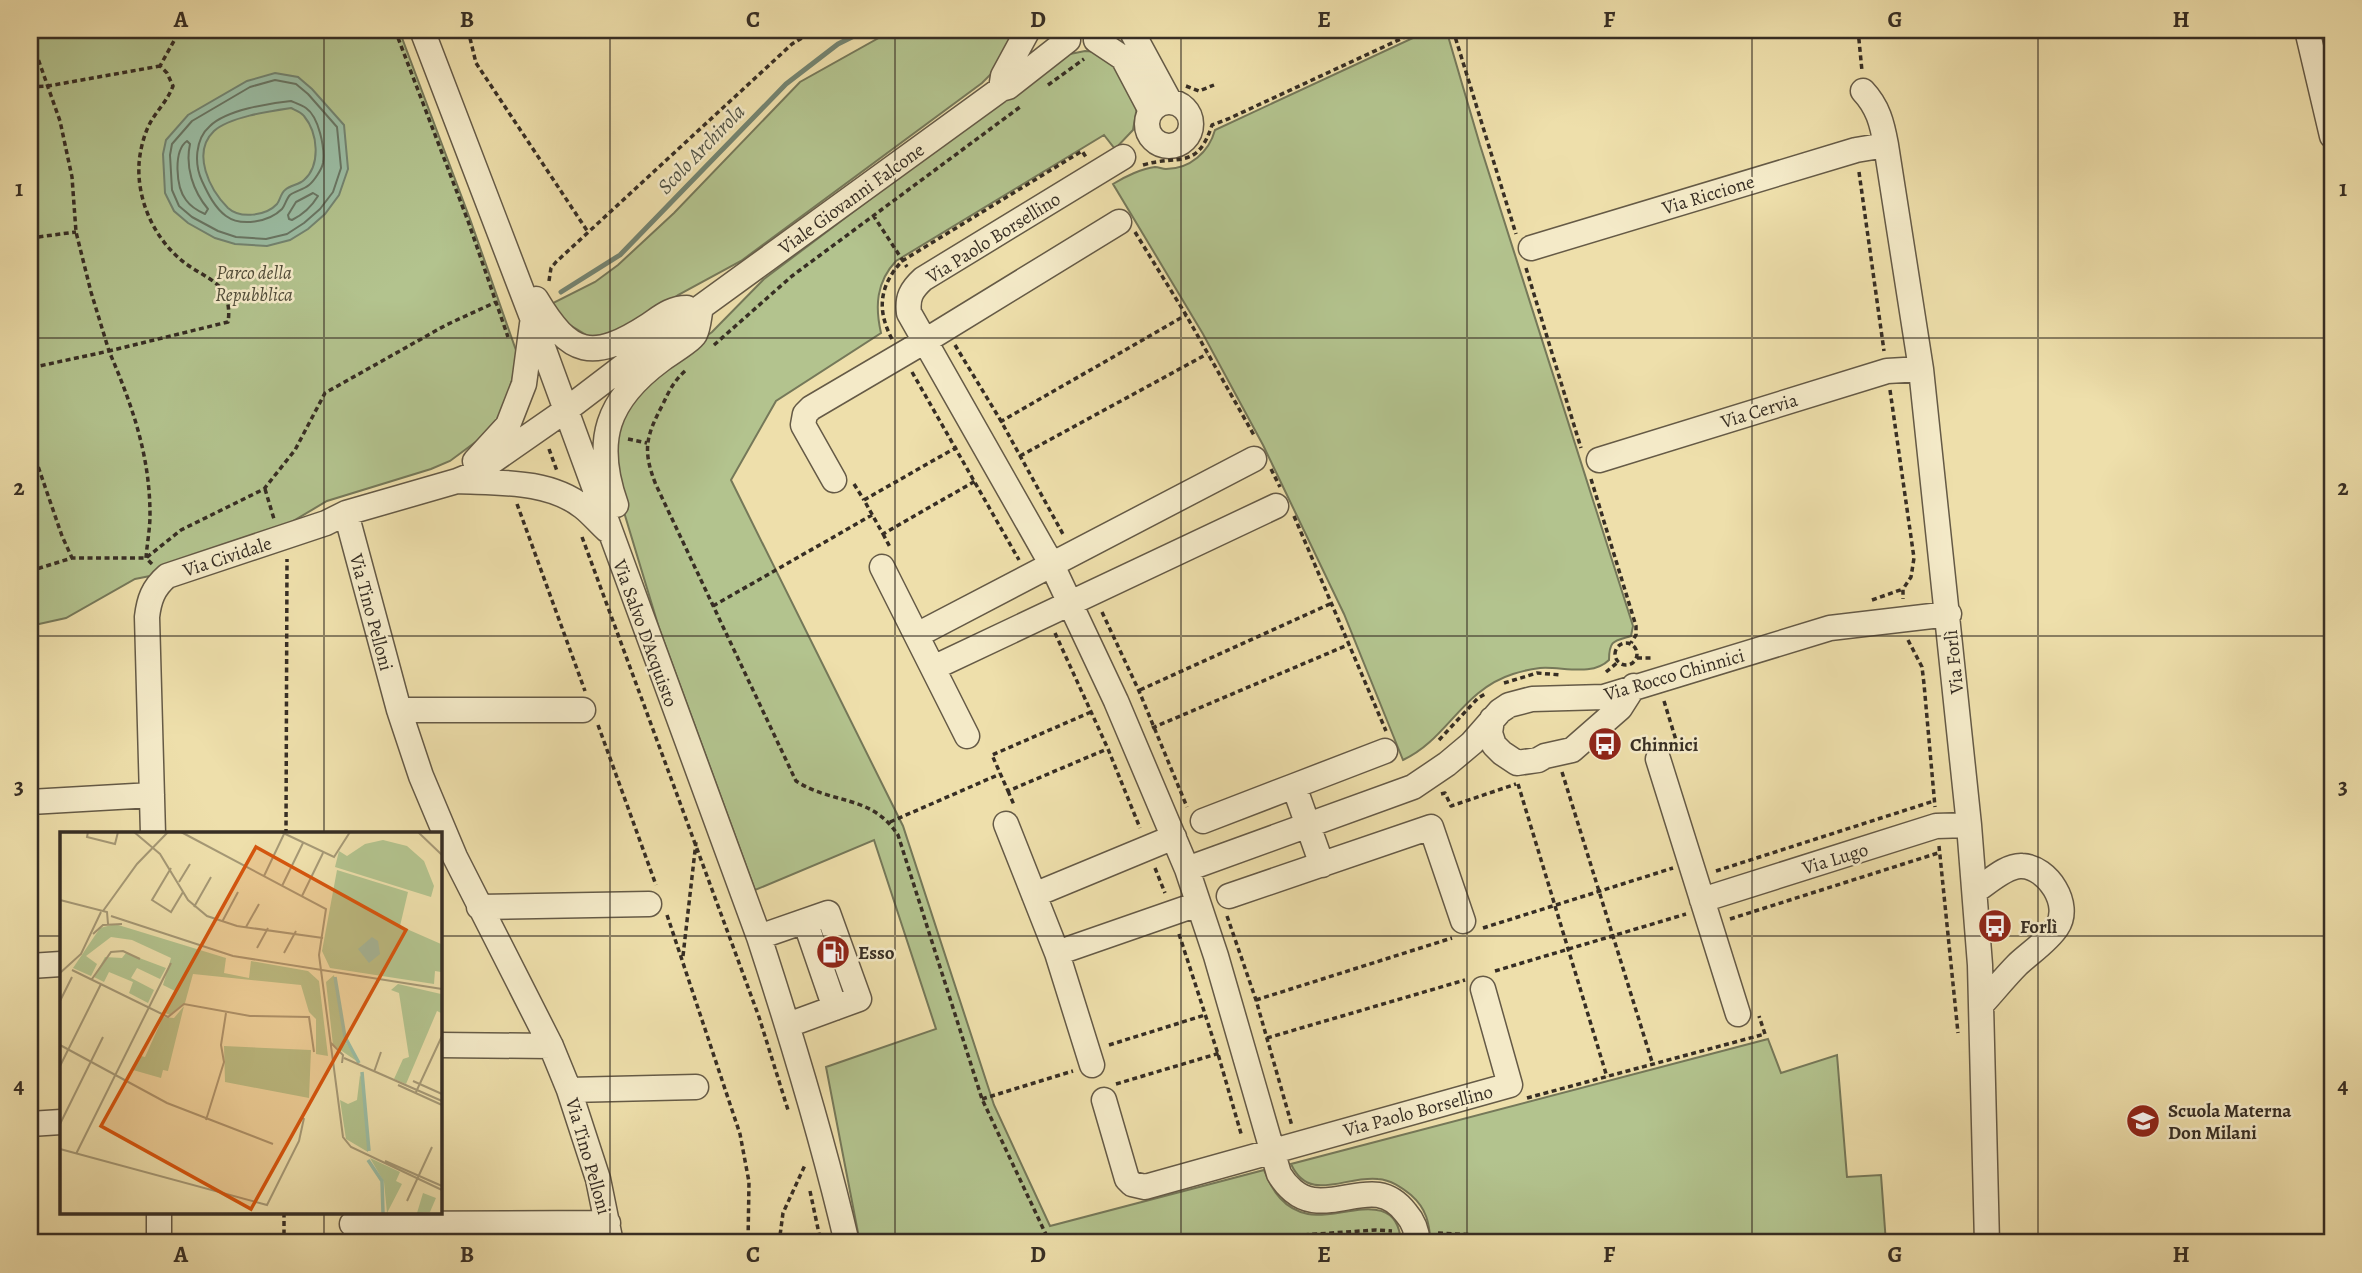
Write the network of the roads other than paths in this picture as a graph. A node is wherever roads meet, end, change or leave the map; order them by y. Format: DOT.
graph roads {
  1 [pos="422,30"];
  2 [pos="1028,30"];
  3 [pos="1131,30"];
  4 [pos="2307,30"];
  5 [pos="1059,35"];
  6 [pos="1106,35"];
  7 [pos="1001,89"];
  8 [pos="1863,91"];
  9 [pos="1156,110"];
  10 [pos="2332,136"];
  11 [pos="1163,145"];
  12 [pos="1886,145"];
  13 [pos="1131,162"];
  14 [pos="494,220"];
  15 [pos="1127,227"];
  16 [pos="1524,249"];
  17 [pos="701,307"];
  18 [pos="533,320"];
  19 [pos="925,341"];
  20 [pos="1921,369"];
  21 [pos="566,410"];
  22 [pos="1261,457"];
  23 [pos="1590,461"];
  24 [pos="835,480"];
  25 [pos="457,481"];
  26 [pos="1282,501"];
  27 [pos="346,513"];
  28 [pos="612,540"];
  29 [pos="1052,565"];
  30 [pos="883,567"];
  31 [pos="1071,603"];
  32 [pos="1948,614"];
  33 [pos="916,635"];
  34 [pos="933,668"];
  35 [pos="1602,686"];
  36 [pos="1634,686"];
  37 [pos="589,708"];
  38 [pos="399,710"];
  39 [pos="1492,719"];
  40 [pos="967,736"];
  41 [pos="1385,742"];
  42 [pos="1545,756"];
  43 [pos="1658,759"];
  44 [pos="1294,786"];
  45 [pos="152,795"];
  46 [pos="30,802"];
  47 [pos="1203,821"];
  48 [pos="1006,824"];
  49 [pos="1308,825"];
  50 [pos="1969,825"];
  51 [pos="153,832"];
  52 [pos="439,832"];
  53 [pos="1174,836"];
  54 [pos="441,838"];
  55 [pos="447,857"];
  56 [pos="1322,865"];
  57 [pos="1187,869"];
  58 [pos="1975,891"];
  59 [pos="1034,895"];
  60 [pos="1229,896"];
  61 [pos="658,902"];
  62 [pos="1198,904"];
  63 [pos="1703,904"];
  64 [pos="479,906"];
  65 [pos="1468,928"];
  66 [pos="759,937"];
  67 [pos="1058,953"];
  68 [pos="60,964"];
  69 [pos="30,966"];
  70 [pos="1484,979"];
  71 [pos="1982,1004"];
  72 [pos="1738,1014"];
  73 [pos="788,1024"];
  74 [pos="441,1045"];
  75 [pos="551,1046"];
  76 [pos="1098,1056"];
  77 [pos="696,1087"];
  78 [pos="569,1090"];
  79 [pos="1109,1092"];
  80 [pos="60,1122"];
  81 [pos="30,1124"];
  82 [pos="1272,1149"];
  83 [pos="159,1214"];
  84 [pos="352,1224"];
  85 [pos="609,1233"];
  86 [pos="1417,1238"];
  87 [pos="159,1243"];
  88 [pos="847,1243"];
  89 [pos="1987,1243"];
  1 -- 14 [label="street, Via Salvo D'Acquisto"];
  2 -- 7 [label="street"];
  3 -- 9 [label="street"];
  4 -- 10 [label="street"];
  5 -- 6 [label="street"];
  5 -- 7 [label="street, Viale Giovanni Falcone"];
  6 -- 9 [label="street"];
  7 -- 17 [label="street, Viale Giovanni Falcone"];
  8 -- 12 [label="street, Via Forlì"];
  9 -- 11 [label="street"];
  9 -- 11 [label="street"];
  9 -- 13 [label="street"];
  11 -- 13 [label="street"];
  12 -- 16 [label="street, Via Riccione"];
  12 -- 20 [label="street, Via Forlì"];
  13 -- 19 [label="street, Via Paolo Borsellino"];
  14 -- 17 [label="street, Viale Giovanni Falcone"];
  14 -- 18 [label="street, Via Salvo D'Acquisto"];
  15 -- 19 [label="street"];
  17 -- 21 [label="street, Viale Giovanni Falcone"];
  17 -- 28 [label="street"];
  18 -- 21 [label="street, Via Salvo D'Acquisto"];
  18 -- 25 [label="street"];
  19 -- 24 [label="street"];
  19 -- 29 [label="street, Via Paolo Borsellino"];
  20 -- 23 [label="street, Via Cervia"];
  20 -- 32 [label="street, Via Forlì"];
  21 -- 25 [label="street, Via Cividale"];
  21 -- 28 [label="street, Via Salvo D'Acquisto"];
  22 -- 29 [label="street"];
  25 -- 27 [label="street, Via Cividale"];
  25 -- 28 [label="street, Via Cividale"];
  26 -- 31 [label="street"];
  27 -- 38 [label="street, Via Tino Pelloni"];
  27 -- 45 [label="street, Via Cividale"];
  28 -- 66 [label="street, Via Salvo D'Acquisto"];
  29 -- 31 [label="street, Via Paolo Borsellino"];
  29 -- 33 [label="street"];
  30 -- 33 [label="street"];
  31 -- 34 [label="street"];
  31 -- 53 [label="street, Via Paolo Borsellino"];
  32 -- 36 [label="street, Via Rocco Chinnici"];
  32 -- 50 [label="street, Via Forlì"];
  33 -- 34 [label="street"];
  34 -- 40 [label="street"];
  35 -- 36 [label="street, Via Rocco Chinnici"];
  35 -- 39 [label="street, Via Rocco Chinnici"];
  35 -- 42 [label="street"];
  36 -- 42 [label="street"];
  37 -- 38 [label="street"];
  38 -- 52 [label="street, Via Tino Pelloni"];
  39 -- 42 [label="street"];
  39 -- 49 [label="street, Via Rocco Chinnici"];
  41 -- 44 [label="street"];
  43 -- 63 [label="street"];
  44 -- 47 [label="street"];
  44 -- 49 [label="street"];
  45 -- 46 [label="street"];
  45 -- 51 [label="street, Via Cividale"];
  48 -- 59 [label="street"];
  49 -- 56 [label="street"];
  49 -- 57 [label="street, Via Rocco Chinnici"];
  50 -- 58 [label="street, Via Forlì"];
  50 -- 63 [label="street, Via Lugo"];
  53 -- 57 [label="street, Via Paolo Borsellino"];
  53 -- 59 [label="street"];
  54 -- 55 [label="street, Via Tino Pelloni"];
  55 -- 64 [label="street, Via Tino Pelloni"];
  56 -- 60 [label="street"];
  56 -- 65 [label="street"];
  57 -- 62 [label="street, Via Paolo Borsellino"];
  58 -- 71 [label="street, Via Forlì"];
  58 -- 71 [label="street"];
  59 -- 67 [label="street"];
  61 -- 64 [label="street"];
  62 -- 67 [label="street"];
  62 -- 82 [label="street, Via Paolo Borsellino"];
  63 -- 72 [label="street"];
  64 -- 75 [label="street, Via Tino Pelloni"];
  66 -- 73 [label="street, Via Salvo D'Acquisto"];
  66 -- 73 [label="street"];
  67 -- 76 [label="street"];
  68 -- 69 [label="street"];
  70 -- 82 [label="street, Via Paolo Borsellino"];
  71 -- 89 [label="street, Via Forlì"];
  73 -- 88 [label="street, Via Salvo D'Acquisto"];
  74 -- 75 [label="street"];
  75 -- 78 [label="street, Via Tino Pelloni"];
  77 -- 78 [label="street, Via Tino Pelloni"];
  78 -- 85 [label="street, Via Tino Pelloni"];
  79 -- 82 [label="street, Via Paolo Borsellino"];
  80 -- 81 [label="street"];
  82 -- 86 [label="street, Via Paolo Borsellino"];
  83 -- 87 [label="street"];
  84 -- 85 [label="street, Via Tino Pelloni"];
}
